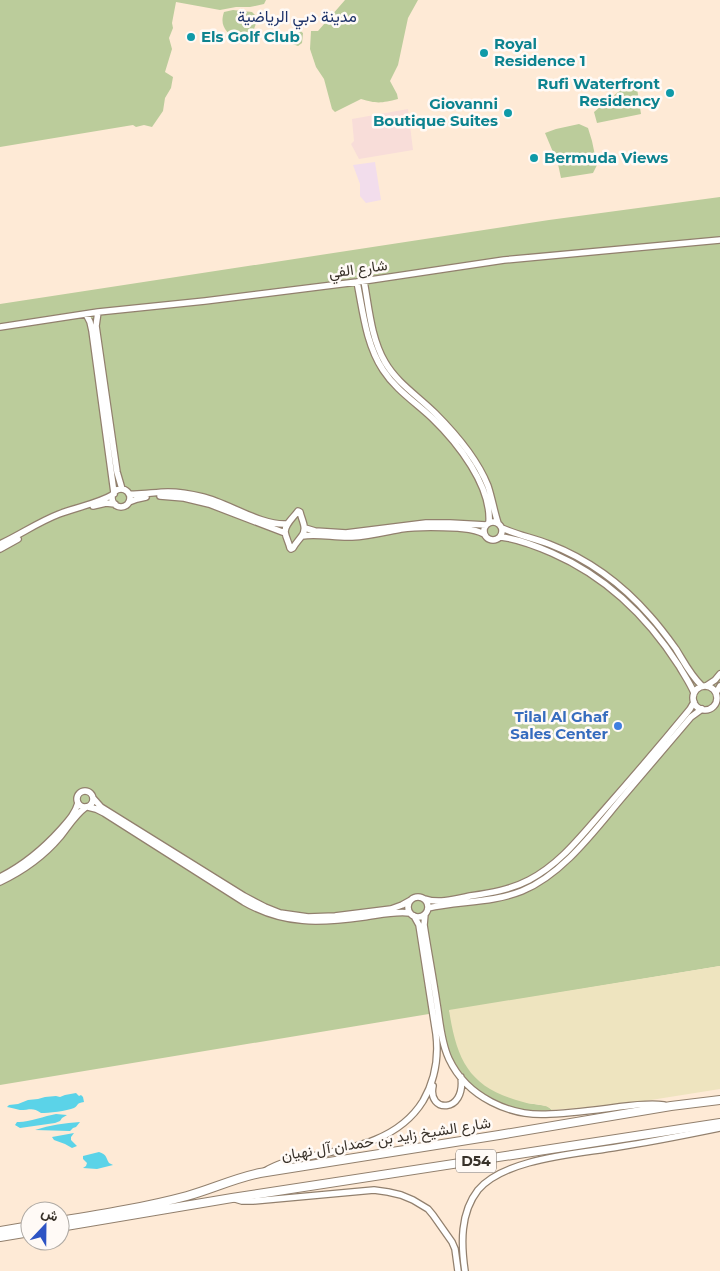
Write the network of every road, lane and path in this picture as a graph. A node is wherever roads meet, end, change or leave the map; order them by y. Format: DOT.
graph roads {
  1 [pos="720,240"];
  2 [pos="364,281"];
  3 [pos="357,282"];
  4 [pos="98,312"];
  5 [pos="86,314"];
  6 [pos="0,328"];
  7 [pos="122,489"];
  8 [pos="114,493"];
  9 [pos="129,494"];
  10 [pos="129,502"];
  11 [pos="115,504"];
  12 [pos="287,524"];
  13 [pos="487,524"];
  14 [pos="500,525"];
  15 [pos="304,528"];
  16 [pos="285,532"];
  17 [pos="484,534"];
  18 [pos="302,536"];
  19 [pos="501,537"];
  20 [pos="0,544"];
  21 [pos="0,548"];
  22 [pos="720,674"];
  23 [pos="704,686"];
  24 [pos="720,686"];
  25 [pos="694,693"];
  26 [pos="716,693"];
  27 [pos="694,702"];
  28 [pos="702,709"];
  29 [pos="93,798"];
  30 [pos="78,804"];
  31 [pos="87,807"];
  32 [pos="0,877"];
  33 [pos="0,882"];
  34 [pos="425,899"];
  35 [pos="410,900"];
  36 [pos="428,908"];
  37 [pos="425,914"];
  38 [pos="412,915"];
  39 [pos="434,1076"];
  40 [pos="461,1077"];
  41 [pos="720,1100"];
  42 [pos="671,1106"];
  43 [pos="720,1123"];
  44 [pos="720,1128"];
  45 [pos="260,1173"];
  46 [pos="232,1198"];
  47 [pos="70,1219"];
  48 [pos="70,1225"];
  49 [pos="20,1228"];
  50 [pos="0,1231"];
  51 [pos="20,1234"];
  52 [pos="0,1237"];
  53 [pos="462,1241"];
  54 [pos="452,1242"];
  55 [pos="458,1271"];
  56 [pos="465,1271"];
  1 -- 2 [label="street, شارع الفي"];
  2 -- 3 [label="street, شارع الفي"];
  2 -- 14 [label="street"];
  3 -- 4 [label="street, شارع الفي"];
  3 -- 13 [label="street"];
  4 -- 5 [label="street, شارع الفي"];
  4 -- 7 [label="street"];
  5 -- 6 [label="street, شارع الفي"];
  5 -- 8 [label="street"];
  7 -- 8 [label="street"];
  7 -- 9 [label="street"];
  8 -- 11 [label="street"];
  8 -- 20 [label="street"];
  9 -- 10 [label="street"];
  9 -- 12 [label="street"];
  10 -- 11 [label="street"];
  10 -- 16 [label="street"];
  11 -- 21 [label="street"];
  12 -- 15 [label="street"];
  12 -- 16 [label="street"];
  13 -- 14 [label="street"];
  13 -- 15 [label="street"];
  13 -- 17 [label="street"];
  14 -- 19 [label="street"];
  14 -- 23 [label="street"];
  15 -- 18 [label="street"];
  16 -- 18 [label="street"];
  17 -- 18 [label="street"];
  17 -- 19 [label="street"];
  19 -- 25 [label="street"];
  22 -- 23 [label="street"];
  23 -- 25 [label="street"];
  23 -- 26 [label="street"];
  24 -- 26 [label="street"];
  25 -- 27 [label="street"];
  26 -- 28 [label="street"];
  27 -- 28 [label="street"];
  27 -- 34 [label="street"];
  28 -- 36 [label="street"];
  29 -- 30 [label="street"];
  29 -- 31 [label="street"];
  29 -- 35 [label="street"];
  30 -- 31 [label="street"];
  30 -- 32 [label="street"];
  31 -- 33 [label="street"];
  31 -- 38 [label="street"];
  34 -- 35 [label="street"];
  34 -- 36 [label="street"];
  35 -- 38 [label="street"];
  36 -- 37 [label="street"];
  37 -- 38 [label="street"];
  37 -- 40 [label="street"];
  38 -- 39 [label="street"];
  39 -- 40 [label="street"];
  39 -- 45 [label="street"];
  40 -- 42 [label="street"];
  41 -- 42 [label="highway, شارع الشيخ زايد بن حمدان آل نهيان / D54"];
  42 -- 45 [label="highway, شارع الشيخ زايد بن حمدان آل نهيان / D54"];
  43 -- 46 [label="highway, D54"];
  44 -- 53 [label="street"];
  45 -- 47 [label="highway, شارع الشيخ زايد بن حمدان آل نهيان / D54"];
  46 -- 48 [label="highway, D54"];
  46 -- 54 [label="street"];
  49 -- 50 [label="highway"];
  51 -- 52 [label="highway"];
  53 -- 54 [label="street"];
  53 -- 56 [label="street"];
  54 -- 55 [label="street"];
}
